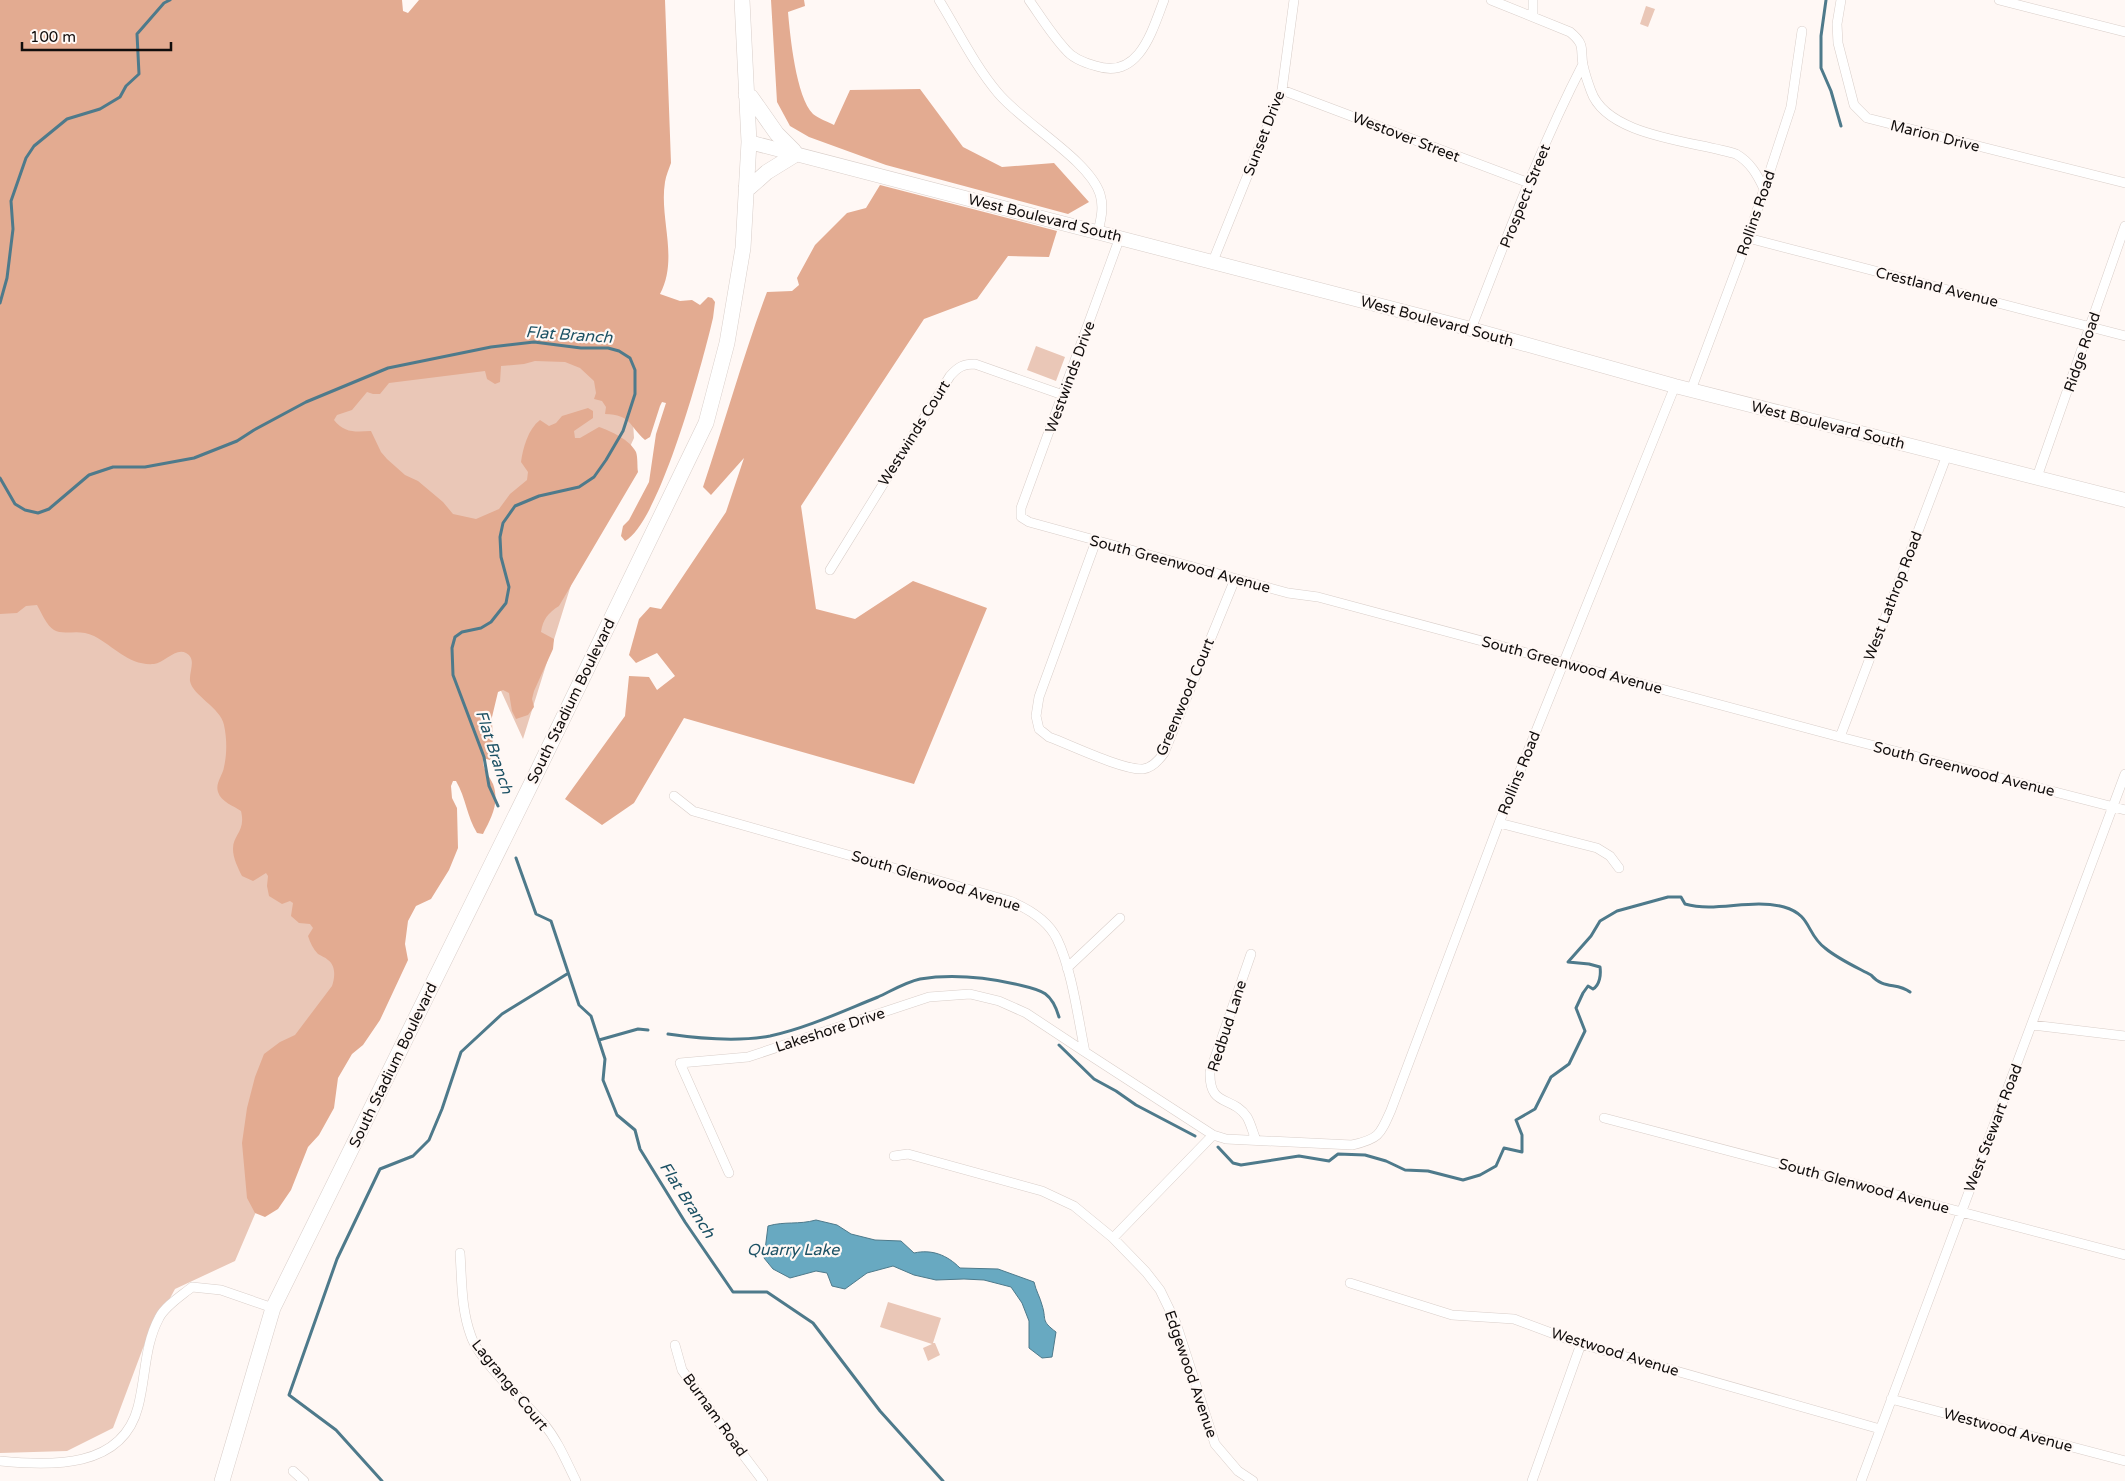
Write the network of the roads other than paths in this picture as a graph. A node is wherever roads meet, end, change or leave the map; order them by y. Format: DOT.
graph roads {
  1 [pos="742,0"];
  2 [pos="940,0"];
  3 [pos="1029,0"];
  4 [pos="1164,0"];
  5 [pos="1294,0"];
  6 [pos="1491,0"];
  7 [pos="1533,0"];
  8 [pos="1841,0"];
  9 [pos="1999,0"];
  10 [pos="1533,16"];
  11 [pos="1802,31"];
  12 [pos="2125,32"];
  13 [pos="1583,64"];
  14 [pos="1282,90"];
  15 [pos="746,96"];
  16 [pos="749,142"];
  17 [pos="794,154"];
  18 [pos="2125,183"];
  19 [pos="1529,184"];
  20 [pos="746,188"];
  21 [pos="1764,189"];
  22 [pos="2125,226"];
  23 [pos="1098,232"];
  24 [pos="1120,237"];
  25 [pos="1748,238"];
  26 [pos="1213,261"];
  27 [pos="2091,326"];
  28 [pos="1471,329"];
  29 [pos="2125,336"];
  30 [pos="1675,386"];
  31 [pos="1691,390"];
  32 [pos="1063,395"];
  33 [pos="1947,455"];
  34 [pos="2037,477"];
  35 [pos="2125,500"];
  36 [pos="1021,517"];
  37 [pos="1096,541"];
  38 [pos="830,570"];
  39 [pos="1235,579"];
  40 [pos="1563,663"];
  41 [pos="1840,737"];
  42 [pos="2125,774"];
  43 [pos="674,796"];
  44 [pos="2113,807"];
  45 [pos="2125,810"];
  46 [pos="1499,823"];
  47 [pos="1619,868"];
  48 [pos="1120,918"];
  49 [pos="1252,954"];
  50 [pos="1066,968"];
  51 [pos="2032,1024"];
  52 [pos="2125,1036"];
  53 [pos="1085,1052"];
  54 [pos="1604,1118"];
  55 [pos="1214,1135"];
  56 [pos="1256,1140"];
  57 [pos="894,1156"];
  58 [pos="730,1173"];
  59 [pos="1962,1212"];
  60 [pos="1113,1238"];
  61 [pos="460,1253"];
  62 [pos="2125,1255"];
  63 [pos="1350,1283"];
  64 [pos="273,1308"];
  65 [pos="1581,1344"];
  66 [pos="674,1346"];
  67 [pos="1892,1399"];
  68 [pos="1880,1429"];
  69 [pos="0,1461"];
  70 [pos="2125,1461"];
  71 [pos="293,1471"];
  72 [pos="222,1481"];
  73 [pos="304,1481"];
  74 [pos="576,1481"];
  75 [pos="763,1481"];
  76 [pos="1253,1481"];
  77 [pos="1532,1481"];
  78 [pos="1861,1481"];
  1 -- 15 [label="main road, South Stadium Boulevard"];
  2 -- 23 [label="street"];
  3 -- 4 [label="street"];
  5 -- 14 [label="street, Sunset Drive"];
  6 -- 10 [label="street"];
  7 -- 10 [label="street"];
  8 -- 18 [label="street, Marion Drive"];
  9 -- 12 [label="street"];
  10 -- 13 [label="street"];
  11 -- 21 [label="street, Rollins Road"];
  13 -- 19 [label="street, Prospect Street"];
  13 -- 21 [label="street"];
  14 -- 19 [label="street, Westover Street"];
  14 -- 26 [label="street, Sunset Drive"];
  15 -- 16 [label="main road, South Stadium Boulevard"];
  15 -- 17 [label="main road"];
  16 -- 17 [label="main road, West Boulevard South"];
  16 -- 20 [label="main road, South Stadium Boulevard"];
  17 -- 20 [label="main road"];
  17 -- 23 [label="main road, West Boulevard South"];
  19 -- 28 [label="street, Prospect Street"];
  20 -- 64 [label="main road, South Stadium Boulevard"];
  21 -- 25 [label="street, Rollins Road"];
  22 -- 27 [label="street, Ridge Road"];
  23 -- 24 [label="main road, West Boulevard South"];
  24 -- 26 [label="main road, West Boulevard South"];
  24 -- 32 [label="street, Westwinds Drive"];
  25 -- 27 [label="street, Crestland Avenue"];
  25 -- 31 [label="street, Rollins Road"];
  26 -- 28 [label="main road, West Boulevard South"];
  27 -- 29 [label="street, Crestland Avenue"];
  27 -- 34 [label="street, Ridge Road"];
  28 -- 30 [label="main road, West Boulevard South"];
  30 -- 31 [label="main road, West Boulevard South"];
  30 -- 40 [label="street, Rollins Road"];
  31 -- 33 [label="main road, West Boulevard South"];
  32 -- 36 [label="street, Westwinds Drive"];
  32 -- 38 [label="street, Westwinds Court"];
  33 -- 34 [label="main road, West Boulevard South"];
  33 -- 41 [label="street, West Lathrop Road"];
  34 -- 35 [label="main road, West Boulevard South"];
  36 -- 37 [label="street, South Greenwood Avenue"];
  37 -- 39 [label="street, South Greenwood Avenue"];
  37 -- 39 [label="street, Greenwood Court"];
  39 -- 40 [label="street, South Greenwood Avenue"];
  40 -- 41 [label="street, South Greenwood Avenue"];
  40 -- 46 [label="street, Rollins Road"];
  41 -- 44 [label="street, South Greenwood Avenue"];
  42 -- 44 [label="street, West Stewart Road"];
  43 -- 50 [label="street, South Glenwood Avenue"];
  44 -- 45 [label="street, South Greenwood Avenue"];
  44 -- 51 [label="street, West Stewart Road"];
  46 -- 47 [label="street"];
  46 -- 56 [label="street, Rollins Road"];
  48 -- 50 [label="street"];
  49 -- 56 [label="street, Redbud Lane"];
  50 -- 53 [label="street, South Glenwood Avenue"];
  51 -- 52 [label="street"];
  51 -- 59 [label="street, West Stewart Road"];
  53 -- 55 [label="street"];
  53 -- 58 [label="street, Lakeshore Drive"];
  54 -- 59 [label="street, South Glenwood Avenue"];
  55 -- 56 [label="street"];
  55 -- 60 [label="street"];
  57 -- 60 [label="street, Edgewood Avenue"];
  59 -- 62 [label="street, South Glenwood Avenue"];
  59 -- 67 [label="street, West Stewart Road"];
  60 -- 76 [label="street, Edgewood Avenue"];
  61 -- 74 [label="street, Lagrange Court"];
  63 -- 65 [label="street, Westwood Avenue"];
  64 -- 69 [label="street"];
  64 -- 72 [label="main road, South Stadium Boulevard"];
  65 -- 68 [label="street, Westwood Avenue"];
  65 -- 77 [label="street"];
  66 -- 75 [label="street, Burnam Road"];
  67 -- 68 [label="street, West Stewart Road"];
  67 -- 70 [label="street, Westwood Avenue"];
  68 -- 78 [label="street, West Stewart Road"];
  71 -- 73 [label="street"];
}
